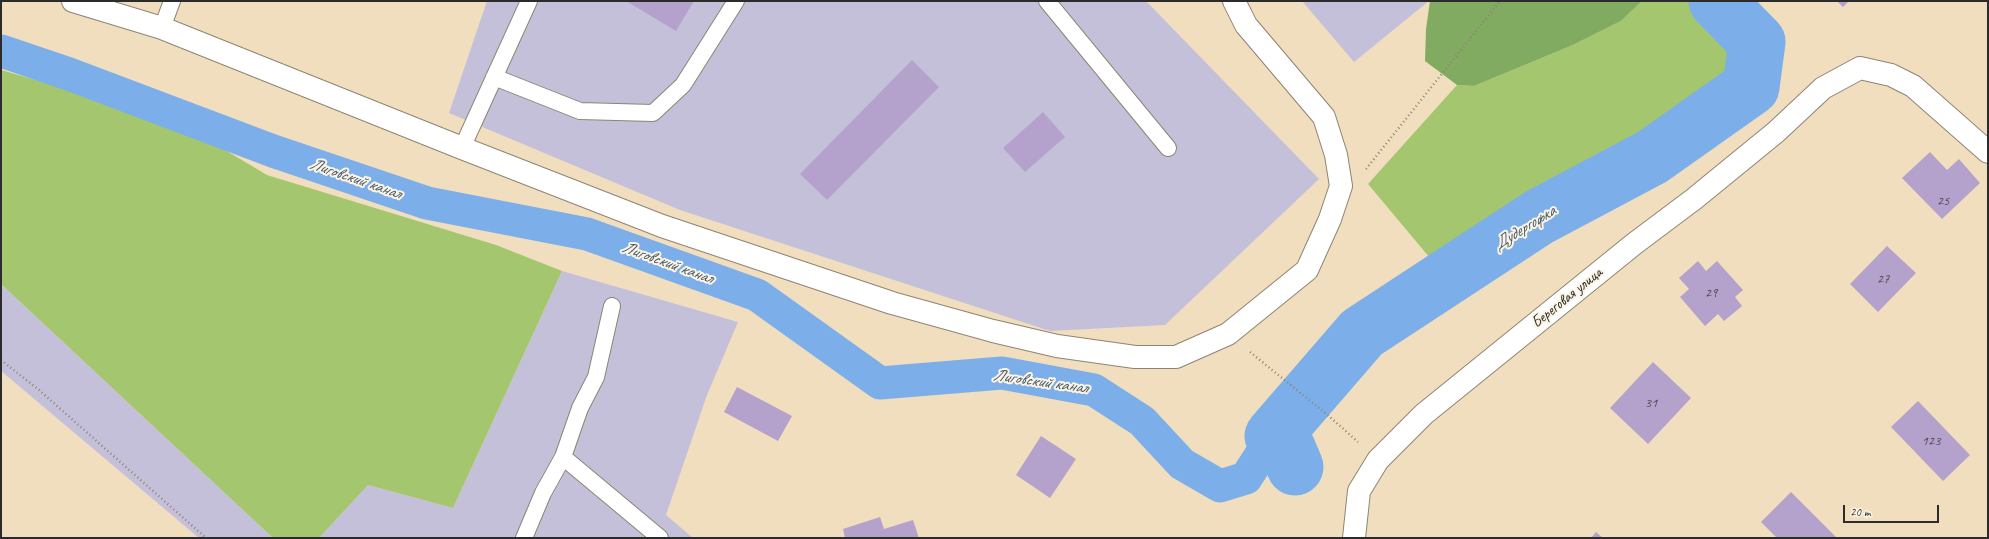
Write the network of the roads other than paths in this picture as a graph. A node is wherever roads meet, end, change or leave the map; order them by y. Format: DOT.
graph roads {
  1 [pos="73,1"];
  2 [pos="172,1"];
  3 [pos="530,1"];
  4 [pos="736,1"];
  5 [pos="1047,1"];
  6 [pos="1234,1"];
  7 [pos="162,28"];
  8 [pos="494,77"];
  9 [pos="462,148"];
  10 [pos="1168,148"];
  11 [pos="1988,152"];
  12 [pos="612,306"];
  13 [pos="563,457"];
  14 [pos="1354,537"];
  15 [pos="524,538"];
  16 [pos="660,538"];
  1 -- 7 [label="street"];
  2 -- 7 [label="lane"];
  3 -- 8 [label="lane"];
  4 -- 8 [label="lane"];
  5 -- 10 [label="lane"];
  6 -- 9 [label="street"];
  7 -- 9 [label="street"];
  8 -- 9 [label="lane"];
  11 -- 14 [label="street, Береговая улица"];
  12 -- 13 [label="lane"];
  13 -- 15 [label="lane"];
  13 -- 16 [label="lane"];
}
